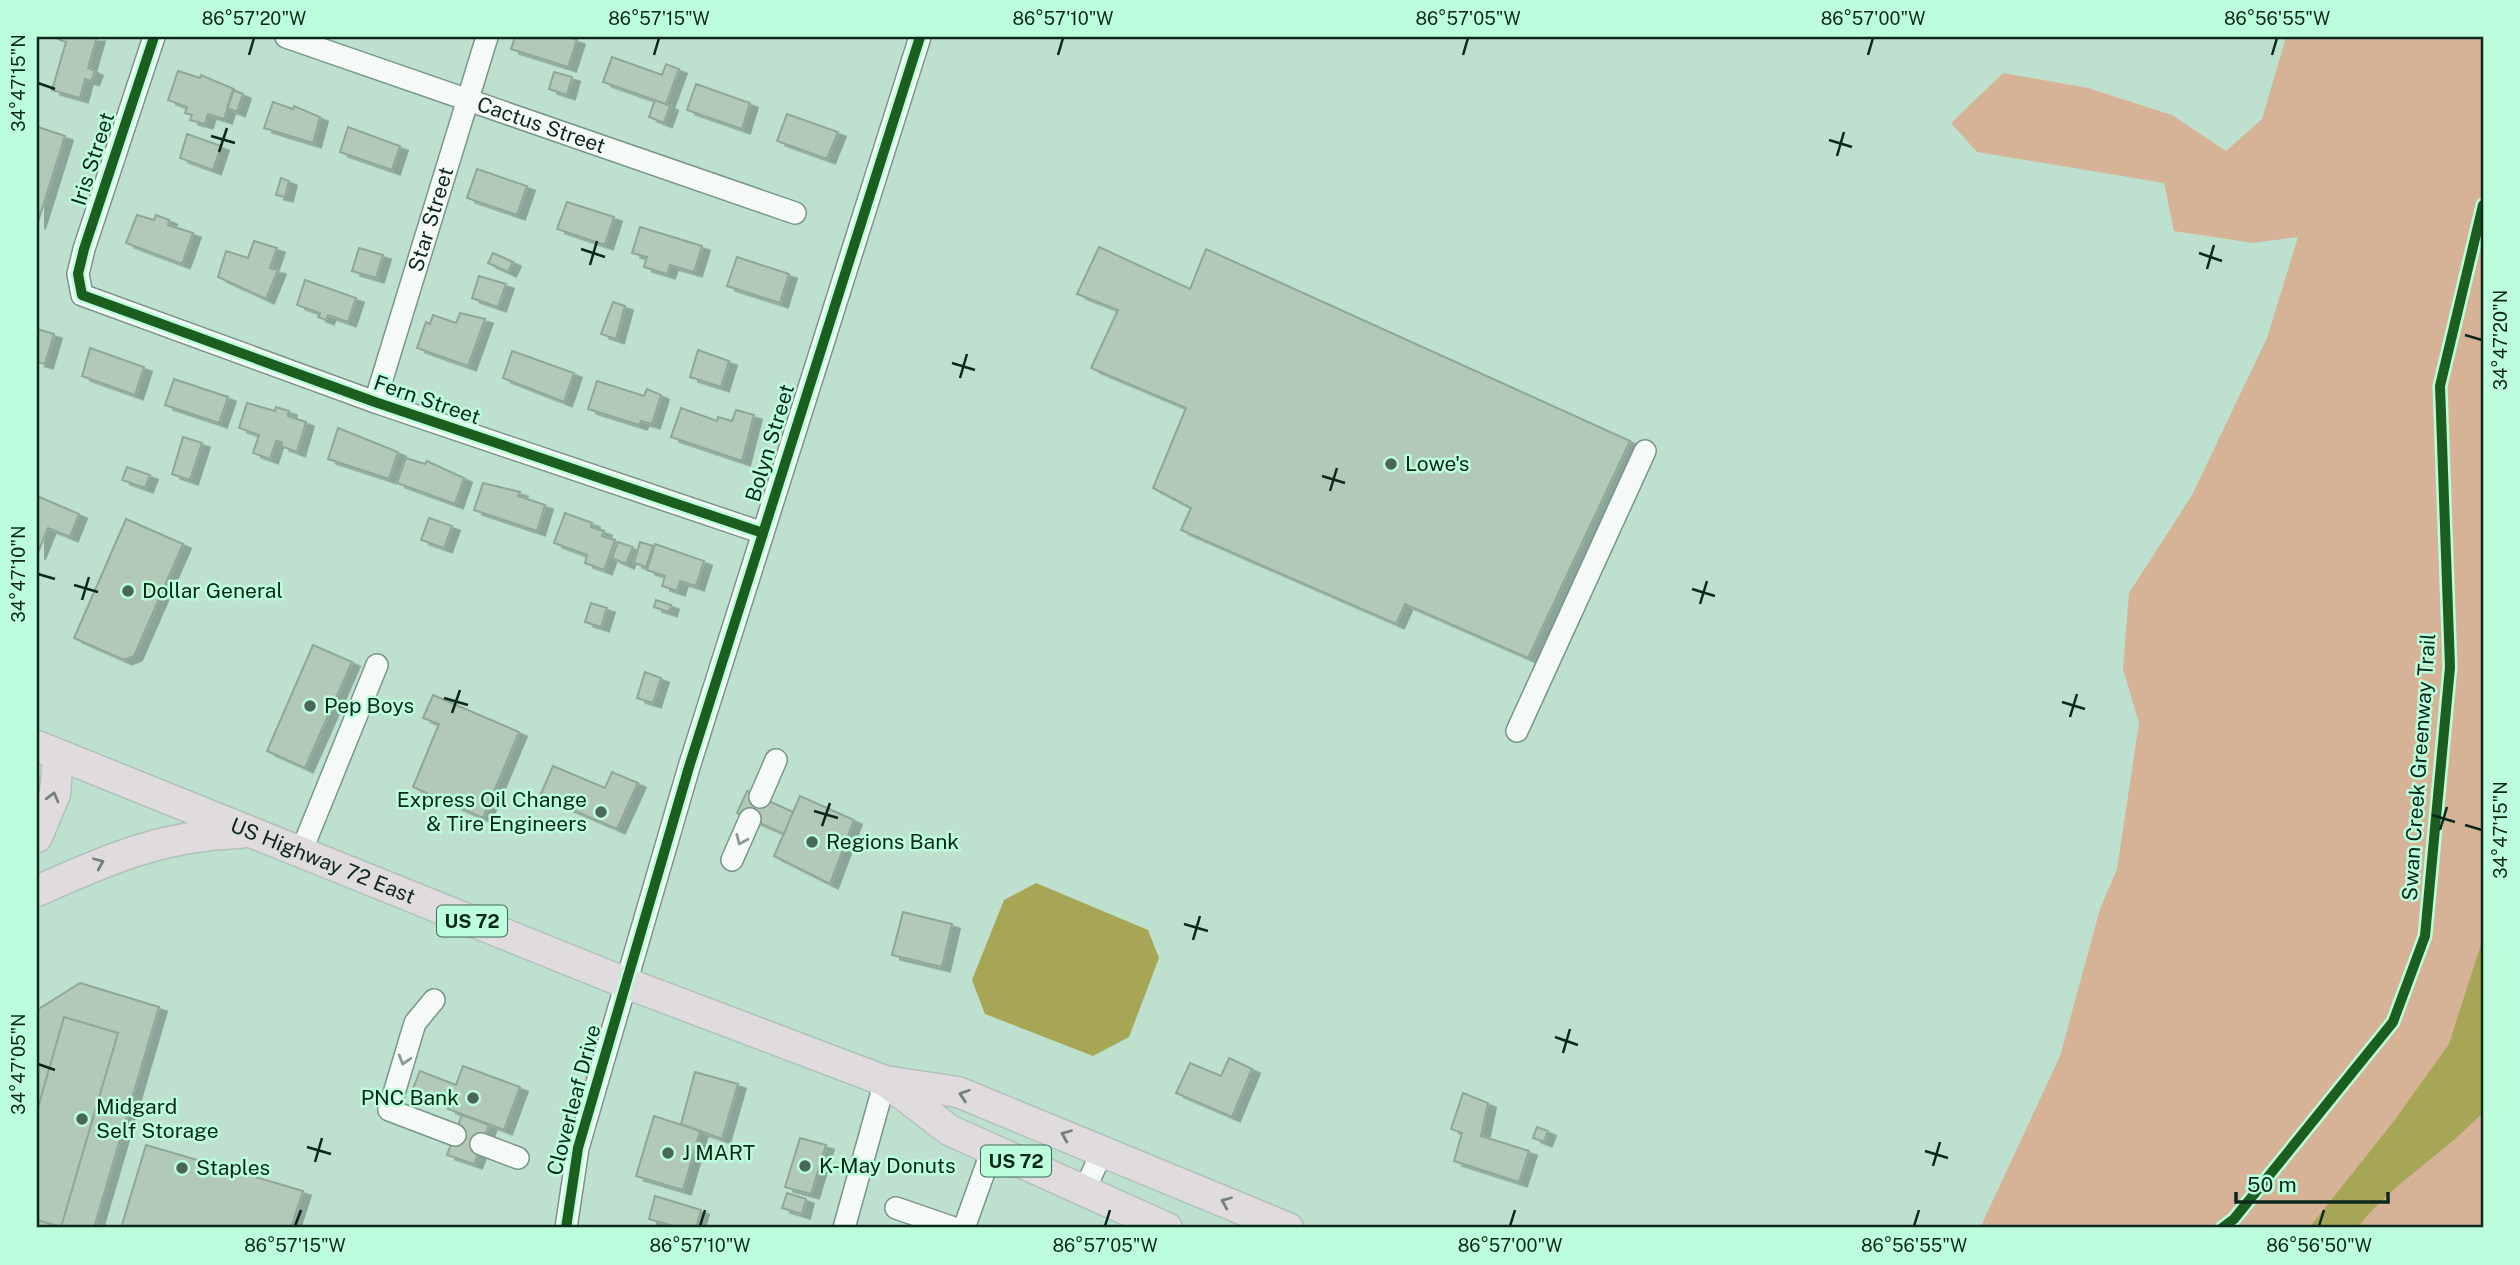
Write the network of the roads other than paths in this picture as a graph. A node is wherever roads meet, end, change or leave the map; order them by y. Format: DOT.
graph roads {
  1 [pos="154,37"];
  2 [pos="286,37"];
  3 [pos="487,37"];
  4 [pos="920,37"];
  5 [pos="467,102"];
  6 [pos="795,213"];
  7 [pos="82,295"];
  8 [pos="375,402"];
  9 [pos="1645,451"];
  10 [pos="763,533"];
  11 [pos="377,665"];
  12 [pos="1517,731"];
  13 [pos="44,758"];
  14 [pos="776,760"];
  15 [pos="760,797"];
  16 [pos="750,819"];
  17 [pos="251,833"];
  18 [pos="37,837"];
  19 [pos="301,852"];
  20 [pos="732,860"];
  21 [pos="37,891"];
  22 [pos="626,983"];
  23 [pos="433,1000"];
  24 [pos="885,1081"];
  25 [pos="455,1135"];
  26 [pos="481,1144"];
  27 [pos="992,1150"];
  28 [pos="1103,1150"];
  29 [pos="518,1158"];
  30 [pos="1084,1191"];
  31 [pos="896,1208"];
  32 [pos="1122,1219"];
  33 [pos="1281,1227"];
  34 [pos="566,1228"];
  35 [pos="844,1228"];
  36 [pos="954,1228"];
  37 [pos="964,1228"];
  38 [pos="1167,1228"];
  1 -- 7 [label="street, Iris Street"];
  2 -- 5 [label="street, Cactus Street"];
  3 -- 5 [label="street, Star Street"];
  4 -- 10 [label="street, Bolyn Street"];
  5 -- 6 [label="street, Cactus Street"];
  5 -- 8 [label="street, Star Street"];
  7 -- 8 [label="street, Fern Street"];
  8 -- 10 [label="street, Fern Street"];
  9 -- 12 [label="street"];
  10 -- 22 [label="street, Bolyn Street"];
  11 -- 19 [label="street"];
  13 -- 17 [label="highway, US Highway 72 East / US 72"];
  18 -- 13 [label="highway, one-way"];
  14 -- 15 [label="street"];
  16 -- 20 [label="street, one-way"];
  17 -- 19 [label="highway, US Highway 72 East / US 72"];
  21 -- 17 [label="highway, one-way"];
  19 -- 22 [label="highway, US Highway 72 East / US 72"];
  22 -- 24 [label="highway, US Highway 72 East / US 72"];
  22 -- 34 [label="street, Cloverleaf Drive"];
  23 -- 25 [label="street, one-way"];
  24 -- 27 [label="highway, US Highway 72 East / US 72"];
  28 -- 24 [label="highway, US Highway 72 East / US 72, one-way"];
  24 -- 35 [label="street"];
  26 -- 29 [label="street"];
  27 -- 30 [label="highway, US Highway 72 East / US 72"];
  27 -- 37 [label="street"];
  28 -- 30 [label="street"];
  33 -- 28 [label="highway, US Highway 72 East / US 72, one-way"];
  30 -- 32 [label="highway, US Highway 72 East / US 72"];
  31 -- 36 [label="street"];
  32 -- 38 [label="highway, US Highway 72 East / US 72"];
}
